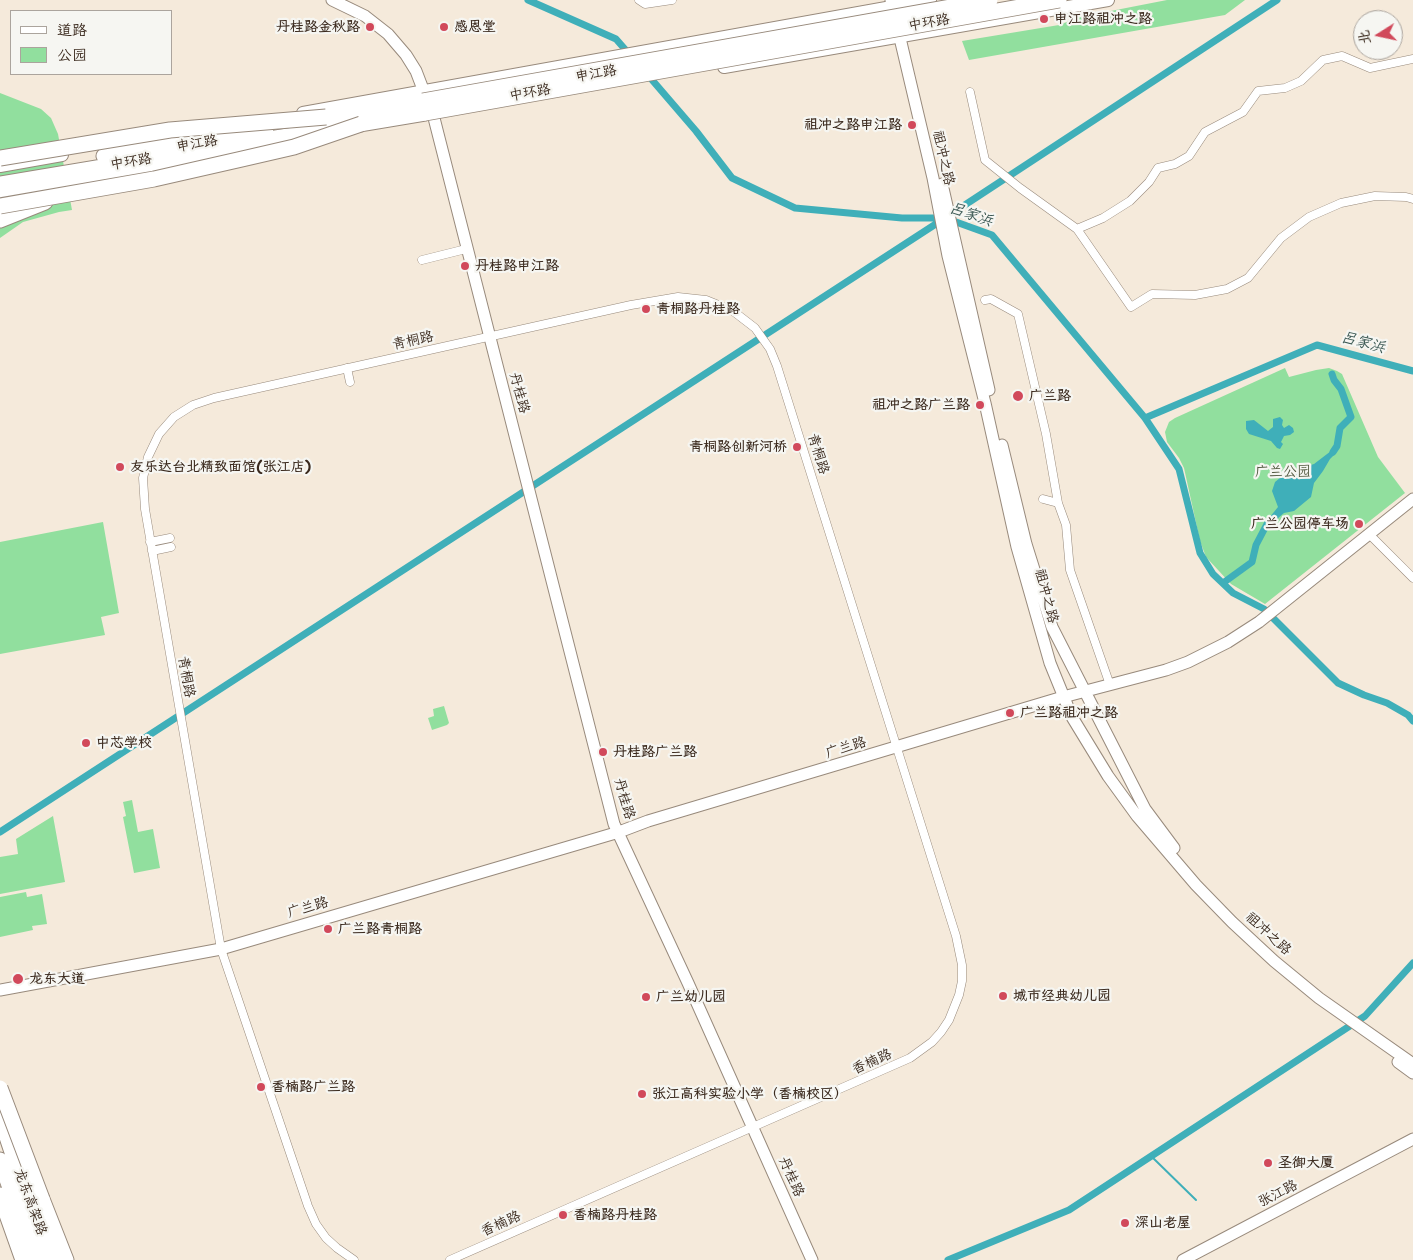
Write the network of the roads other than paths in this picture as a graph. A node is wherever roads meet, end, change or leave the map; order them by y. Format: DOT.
graph roads {
  1 [pos="332,0"];
  2 [pos="342,0"];
  3 [pos="639,0"];
  4 [pos="672,0"];
  5 [pos="930,0"];
  6 [pos="990,0"];
  7 [pos="1059,0"];
  8 [pos="1108,0"];
  9 [pos="896,3"];
  10 [pos="903,36"];
  11 [pos="1413,59"];
  12 [pos="426,91"];
  13 [pos="970,92"];
  14 [pos="432,116"];
  15 [pos="326,117"];
  16 [pos="361,124"];
  17 [pos="0,156"];
  18 [pos="0,166"];
  19 [pos="0,175"];
  20 [pos="0,184"];
  21 [pos="0,193"];
  22 [pos="69,194"];
  23 [pos="1413,199"];
  24 [pos="0,206"];
  25 [pos="0,220"];
  26 [pos="1077,228"];
  27 [pos="466,249"];
  28 [pos="953,256"];
  29 [pos="422,260"];
  30 [pos="985,300"];
  31 [pos="491,337"];
  32 [pos="347,368"];
  33 [pos="350,382"];
  34 [pos="1043,499"];
  35 [pos="1413,499"];
  36 [pos="1058,503"];
  37 [pos="1413,504"];
  38 [pos="1371,536"];
  39 [pos="170,538"];
  40 [pos="150,542"];
  41 [pos="171,547"];
  42 [pos="152,550"];
  43 [pos="1413,578"];
  44 [pos="1284,604"];
  45 [pos="1260,623"];
  46 [pos="1110,685"];
  47 [pos="1087,694"];
  48 [pos="1064,700"];
  49 [pos="898,750"];
  50 [pos="619,832"];
  51 [pos="222,949"];
  52 [pos="0,990"];
  53 [pos="1332,1003"];
  54 [pos="1378,1038"];
  55 [pos="1413,1055"];
  56 [pos="1413,1064"];
  57 [pos="1413,1073"];
  58 [pos="0,1083"];
  59 [pos="0,1088"];
  60 [pos="0,1116"];
  61 [pos="752,1128"];
  62 [pos="1413,1139"];
  63 [pos="1413,1148"];
  64 [pos="0,1160"];
  65 [pos="0,1173"];
  66 [pos="0,1194"];
  67 [pos="23,1260"];
  68 [pos="30,1260"];
  69 [pos="36,1260"];
  70 [pos="51,1260"];
  71 [pos="59,1260"];
  72 [pos="66,1260"];
  73 [pos="354,1260"];
  74 [pos="450,1260"];
  75 [pos="812,1260"];
  76 [pos="1183,1260"];
  77 [pos="1198,1260"];
  1 -- 12 [label="street, 丹桂路"];
  2 -- 12 [label="street, 丹桂路"];
  3 -- 4 [label="street"];
  5 -- 9 [label="main road, 申江路"];
  6 -- 15 [label="highway, 中环路, bridge"];
  7 -- 14 [label="highway, 中环路, bridge"];
  8 -- 10 [label="main road, 申江路"];
  9 -- 10 [label="street, 祖冲之路"];
  9 -- 12 [label="main road, 申江路"];
  10 -- 14 [label="main road, 申江路"];
  10 -- 28 [label="street, 祖冲之路"];
  11 -- 26 [label="street"];
  12 -- 14 [label="street, 丹桂路"];
  12 -- 18 [label="main road, 申江路"];
  13 -- 26 [label="street"];
  14 -- 16 [label="highway, 中环路"];
  14 -- 21 [label="main road, 申江路"];
  14 -- 27 [label="street, 丹桂路"];
  14 -- 31 [label="street, 丹桂路"];
  15 -- 17 [label="highway, bridge"];
  15 -- 19 [label="highway, 中环路, bridge"];
  16 -- 20 [label="highway, 中环路, bridge"];
  16 -- 22 [label="highway, bridge"];
  22 -- 24 [label="highway, bridge"];
  22 -- 25 [label="highway, bridge"];
  23 -- 26 [label="street"];
  27 -- 29 [label="street"];
  27 -- 31 [label="street, 丹桂路"];
  28 -- 47 [label="street, 祖冲之路"];
  28 -- 48 [label="street, 祖冲之路"];
  30 -- 36 [label="street"];
  31 -- 32 [label="street, 青桐路"];
  31 -- 49 [label="street, 青桐路"];
  31 -- 50 [label="street, 丹桂路"];
  32 -- 33 [label="street"];
  32 -- 40 [label="street, 青桐路"];
  34 -- 36 [label="street"];
  35 -- 44 [label="street, 广兰路"];
  36 -- 46 [label="street"];
  37 -- 38 [label="street, 广兰路"];
  38 -- 43 [label="street"];
  38 -- 44 [label="street, 广兰路"];
  39 -- 40 [label="street"];
  40 -- 42 [label="street, 青桐路"];
  41 -- 42 [label="street"];
  42 -- 51 [label="street, 青桐路"];
  44 -- 45 [label="street, 广兰路"];
  45 -- 46 [label="street, 广兰路"];
  45 -- 47 [label="street, 广兰路"];
  46 -- 47 [label="street, 广兰路"];
  47 -- 48 [label="street, 广兰路"];
  47 -- 53 [label="street, 祖冲之路"];
  48 -- 49 [label="street, 广兰路"];
  48 -- 53 [label="street, 祖冲之路"];
  49 -- 50 [label="street, 广兰路"];
  49 -- 61 [label="street, 香楠路"];
  50 -- 51 [label="street, 广兰路"];
  50 -- 61 [label="street, 丹桂路"];
  51 -- 52 [label="street, 广兰路"];
  51 -- 73 [label="street"];
  53 -- 54 [label="street, 祖冲之路"];
  54 -- 55 [label="street, 祖冲之路"];
  54 -- 56 [label="street, 祖冲之路"];
  54 -- 57 [label="street"];
  58 -- 71 [label="main road"];
  59 -- 72 [label="highway, bridge"];
  60 -- 70 [label="highway, 龙东高架路"];
  61 -- 74 [label="street, 香楠路"];
  61 -- 75 [label="street, 丹桂路"];
  62 -- 76 [label="street, 张江路"];
  63 -- 77 [label="street, 张江路"];
  64 -- 69 [label="highway, 龙东高架路"];
  65 -- 68 [label="main road"];
  66 -- 67 [label="highway"];
}
